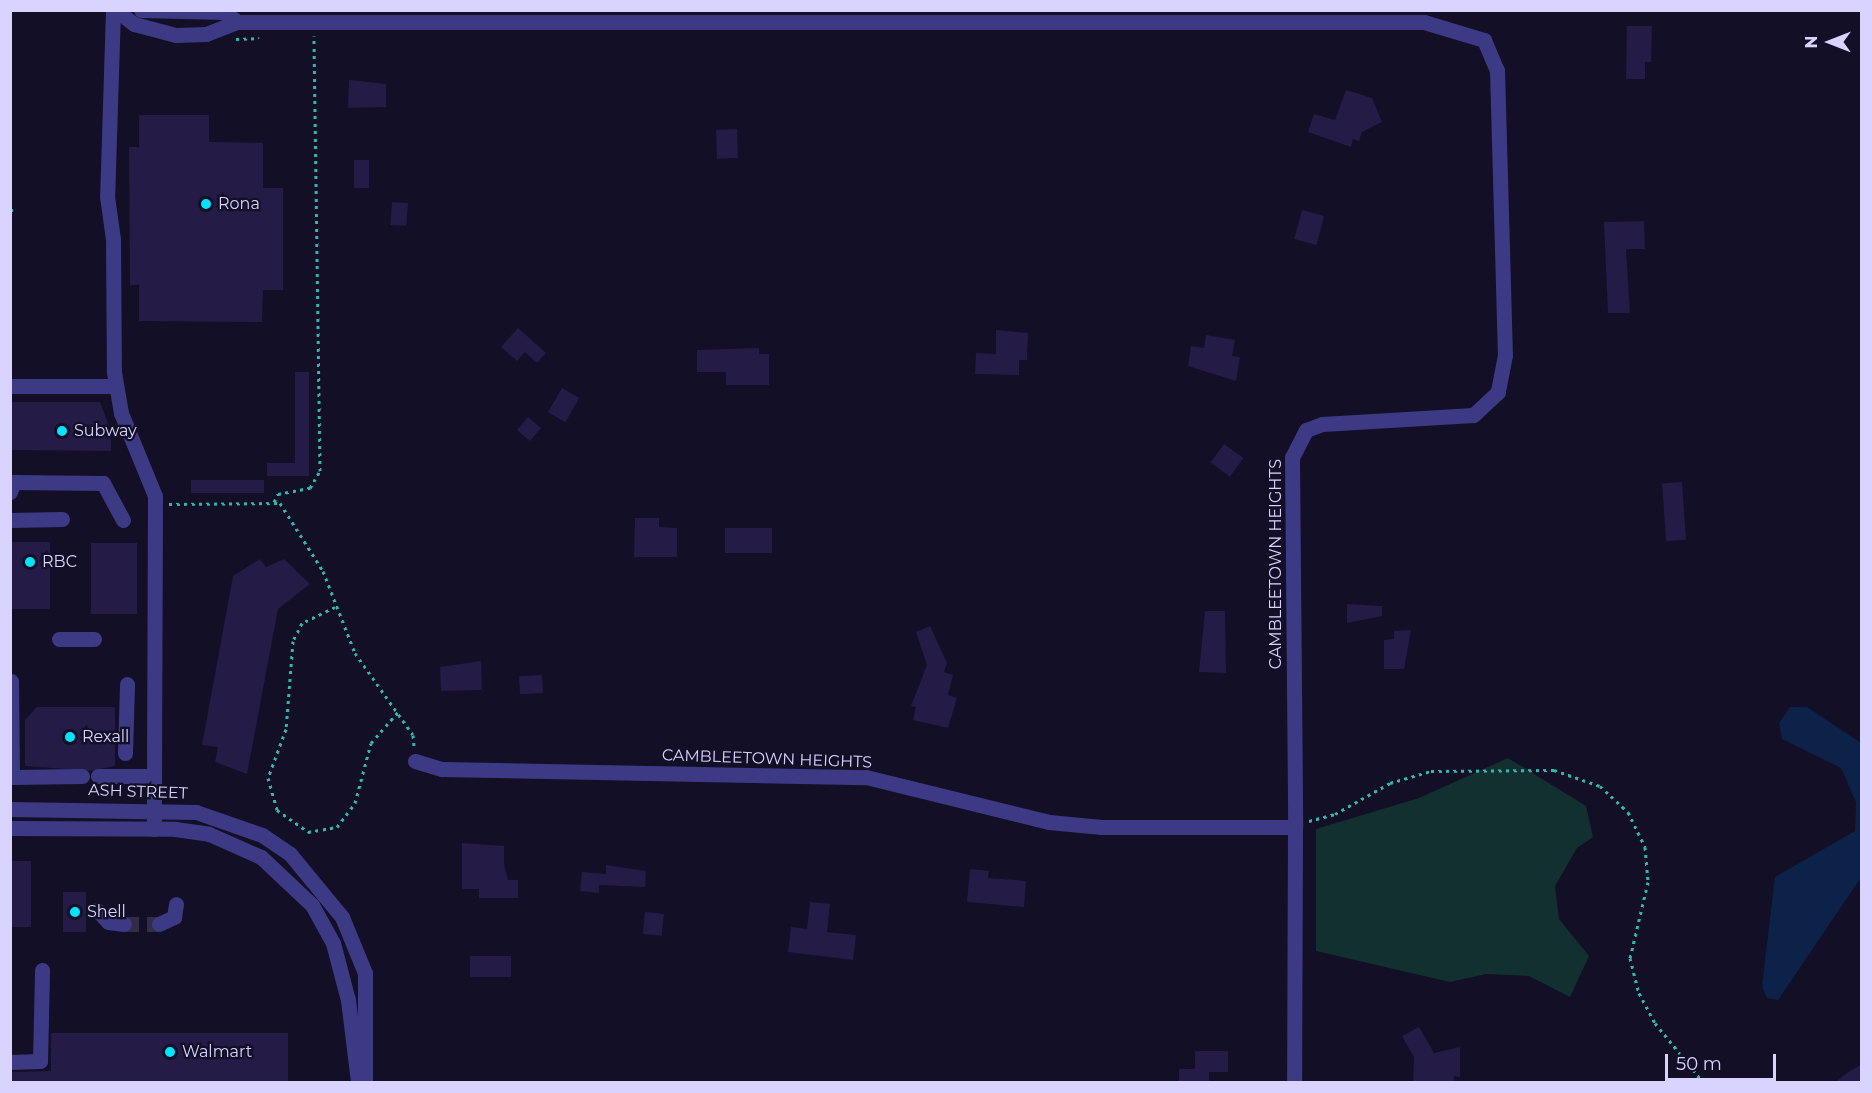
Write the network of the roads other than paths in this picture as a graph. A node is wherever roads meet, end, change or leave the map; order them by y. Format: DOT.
graph roads {
  1 [pos="115,10"];
  2 [pos="141,10"];
  3 [pos="238,22"];
  4 [pos="10,386"];
  5 [pos="115,386"];
  6 [pos="10,492"];
  7 [pos="62,519"];
  8 [pos="10,520"];
  9 [pos="123,520"];
  10 [pos="59,639"];
  11 [pos="94,639"];
  12 [pos="11,681"];
  13 [pos="127,684"];
  14 [pos="125,753"];
  15 [pos="415,761"];
  16 [pos="154,776"];
  17 [pos="12,777"];
  18 [pos="155,808"];
  19 [pos="10,809"];
  20 [pos="1295,823"];
  21 [pos="10,828"];
  22 [pos="154,829"];
  23 [pos="176,904"];
  24 [pos="97,910"];
  25 [pos="124,924"];
  26 [pos="159,924"];
  27 [pos="42,970"];
  28 [pos="10,1062"];
  29 [pos="358,1083"];
  30 [pos="365,1083"];
  31 [pos="1294,1083"];
  1 -- 3 [label="street"];
  1 -- 5 [label="street"];
  2 -- 3 [label="street"];
  3 -- 20 [label="street, CAMBLEETOWN HEIGHTS"];
  4 -- 5 [label="street"];
  5 -- 16 [label="street"];
  6 -- 9 [label="street"];
  7 -- 8 [label="street"];
  10 -- 11 [label="street"];
  12 -- 17 [label="street"];
  13 -- 14 [label="street"];
  15 -- 20 [label="street, CAMBLEETOWN HEIGHTS"];
  16 -- 17 [label="street"];
  16 -- 18 [label="street"];
  18 -- 19 [label="street, ASH STREET"];
  18 -- 22 [label="street"];
  18 -- 30 [label="street, ASH STREET"];
  20 -- 31 [label="street, CAMBLEETOWN HEIGHTS"];
  21 -- 22 [label="street"];
  22 -- 29 [label="street"];
  23 -- 26 [label="street"];
  24 -- 25 [label="street"];
  27 -- 28 [label="street"];
}
